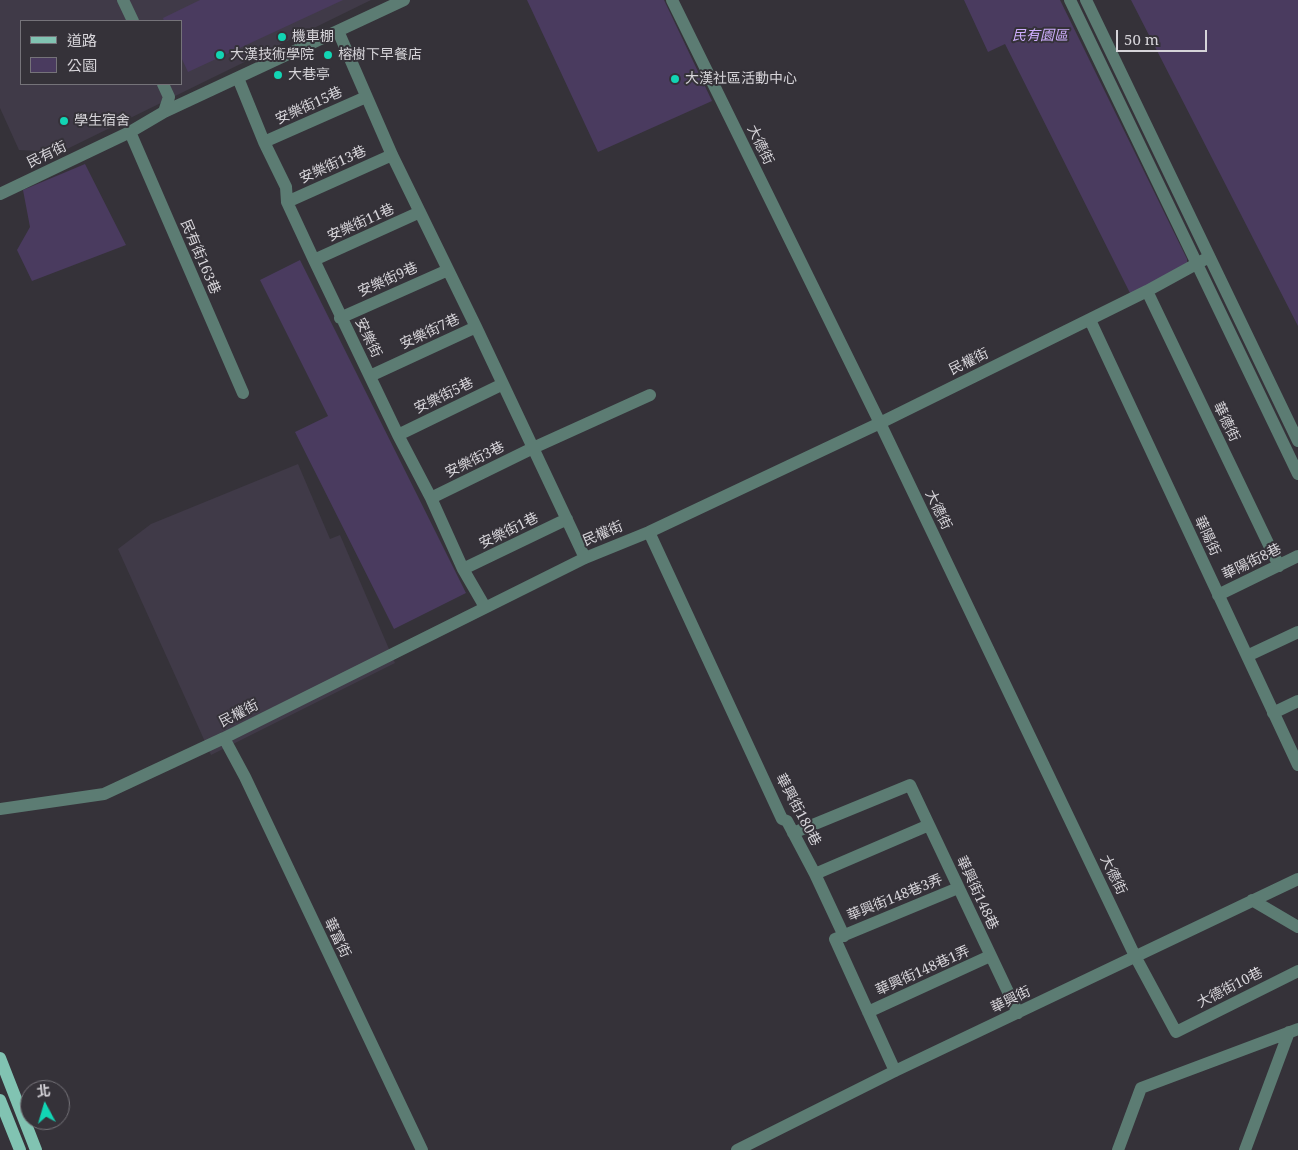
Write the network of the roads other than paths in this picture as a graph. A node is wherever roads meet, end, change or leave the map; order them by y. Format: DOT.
graph roads {
  1 [pos="123,0"];
  2 [pos="404,0"];
  3 [pos="672,0"];
  4 [pos="1070,0"];
  5 [pos="1086,0"];
  6 [pos="133,20"];
  7 [pos="338,31"];
  8 [pos="238,78"];
  9 [pos="163,85"];
  10 [pos="366,97"];
  11 [pos="164,112"];
  12 [pos="130,132"];
  13 [pos="264,142"];
  14 [pos="392,155"];
  15 [pos="0,194"];
  16 [pos="287,202"];
  17 [pos="420,212"];
  18 [pos="1209,257"];
  19 [pos="314,260"];
  20 [pos="1196,263"];
  21 [pos="448,270"];
  22 [pos="1147,291"];
  23 [pos="340,318"];
  24 [pos="1090,320"];
  25 [pos="476,327"];
  26 [pos="370,376"];
  27 [pos="503,384"];
  28 [pos="243,393"];
  29 [pos="650,395"];
  30 [pos="880,423"];
  31 [pos="398,435"];
  32 [pos="1298,441"];
  33 [pos="533,448"];
  34 [pos="1298,474"];
  35 [pos="431,498"];
  36 [pos="567,519"];
  37 [pos="649,532"];
  38 [pos="1298,556"];
  39 [pos="585,558"];
  40 [pos="1278,566"];
  41 [pos="463,569"];
  42 [pos="1218,595"];
  43 [pos="486,607"];
  44 [pos="1298,632"];
  45 [pos="1247,656"];
  46 [pos="1298,700"];
  47 [pos="1273,713"];
  48 [pos="224,738"];
  49 [pos="1298,765"];
  50 [pos="0,809"];
  51 [pos="929,825"];
  52 [pos="793,833"];
  53 [pos="815,874"];
  54 [pos="1298,879"];
  55 [pos="958,888"];
  56 [pos="1252,900"];
  57 [pos="1298,927"];
  58 [pos="844,936"];
  59 [pos="990,956"];
  60 [pos="1135,956"];
  61 [pos="1298,970"];
  62 [pos="868,1012"];
  63 [pos="1018,1013"];
  64 [pos="1294,1031"];
  65 [pos="1176,1032"];
  66 [pos="0,1058"];
  67 [pos="895,1071"];
  68 [pos="0,1100"];
  69 [pos="20,1150"];
  70 [pos="36,1150"];
  71 [pos="422,1150"];
  72 [pos="738,1150"];
  73 [pos="1118,1150"];
  74 [pos="1246,1150"];
  1 -- 6 [label="street"];
  2 -- 7 [label="street, 民有街"];
  3 -- 30 [label="street, 大德街"];
  4 -- 20 [label="street"];
  5 -- 18 [label="street"];
  7 -- 8 [label="street, 民有街"];
  7 -- 10 [label="street"];
  8 -- 11 [label="street, 民有街"];
  8 -- 13 [label="street, 安樂街"];
  9 -- 11 [label="street"];
  10 -- 13 [label="street, 安樂街15巷"];
  10 -- 14 [label="street"];
  11 -- 12 [label="street, 民有街"];
  12 -- 15 [label="street, 民有街"];
  12 -- 28 [label="street, 民有街163巷"];
  13 -- 16 [label="street, 安樂街"];
  14 -- 16 [label="street, 安樂街13巷"];
  14 -- 17 [label="street"];
  16 -- 19 [label="street, 安樂街"];
  17 -- 19 [label="street, 安樂街11巷"];
  17 -- 21 [label="street"];
  18 -- 20 [label="street, 民權街"];
  18 -- 32 [label="street"];
  19 -- 23 [label="street, 安樂街"];
  20 -- 22 [label="street, 民權街"];
  20 -- 34 [label="street"];
  21 -- 23 [label="street, 安樂街9巷"];
  21 -- 25 [label="street"];
  22 -- 24 [label="street, 民權街"];
  22 -- 40 [label="street, 華德街"];
  23 -- 26 [label="street, 安樂街"];
  24 -- 30 [label="street, 民權街"];
  24 -- 42 [label="street, 華陽街"];
  25 -- 26 [label="street, 安樂街7巷"];
  25 -- 27 [label="street"];
  26 -- 31 [label="street, 安樂街"];
  27 -- 31 [label="street, 安樂街5巷"];
  27 -- 33 [label="street"];
  29 -- 33 [label="street, 安樂街3巷"];
  30 -- 37 [label="street, 民權街"];
  30 -- 60 [label="street, 大德街"];
  31 -- 35 [label="street, 安樂街"];
  33 -- 35 [label="street, 安樂街3巷"];
  33 -- 36 [label="street"];
  35 -- 41 [label="street, 安樂街"];
  36 -- 39 [label="street"];
  36 -- 41 [label="street, 安樂街1巷"];
  37 -- 39 [label="street, 民權街"];
  37 -- 52 [label="street, 華興街180巷"];
  38 -- 40 [label="street, 華陽街8巷"];
  39 -- 43 [label="street, 民權街"];
  40 -- 42 [label="street, 華陽街8巷"];
  41 -- 43 [label="street, 安樂街"];
  42 -- 45 [label="street, 華陽街"];
  43 -- 48 [label="street, 民權街"];
  44 -- 45 [label="street"];
  45 -- 47 [label="street, 華陽街"];
  46 -- 47 [label="street"];
  47 -- 49 [label="street, 華陽街"];
  48 -- 50 [label="street, 民權街"];
  48 -- 71 [label="street, 華富街"];
  51 -- 52 [label="street, 華興街148巷"];
  51 -- 53 [label="street"];
  51 -- 55 [label="street, 華興街148巷"];
  52 -- 53 [label="street, 華興街180巷"];
  53 -- 58 [label="street, 華興街180巷"];
  54 -- 56 [label="street, 華興街"];
  55 -- 58 [label="street, 華興街148巷3弄"];
  55 -- 59 [label="street, 華興街148巷"];
  56 -- 57 [label="street"];
  56 -- 60 [label="street, 華興街"];
  58 -- 62 [label="street"];
  59 -- 62 [label="street, 華興街148巷1弄"];
  59 -- 63 [label="street, 華興街148巷"];
  60 -- 63 [label="street, 華興街"];
  60 -- 65 [label="street, 大德街"];
  61 -- 65 [label="street, 大德街10巷"];
  62 -- 67 [label="street"];
  63 -- 67 [label="street, 華興街"];
  64 -- 73 [label="street"];
  64 -- 74 [label="street"];
  66 -- 70 [label="main road"];
  67 -- 72 [label="street, 華興街"];
  68 -- 69 [label="main road"];
}
